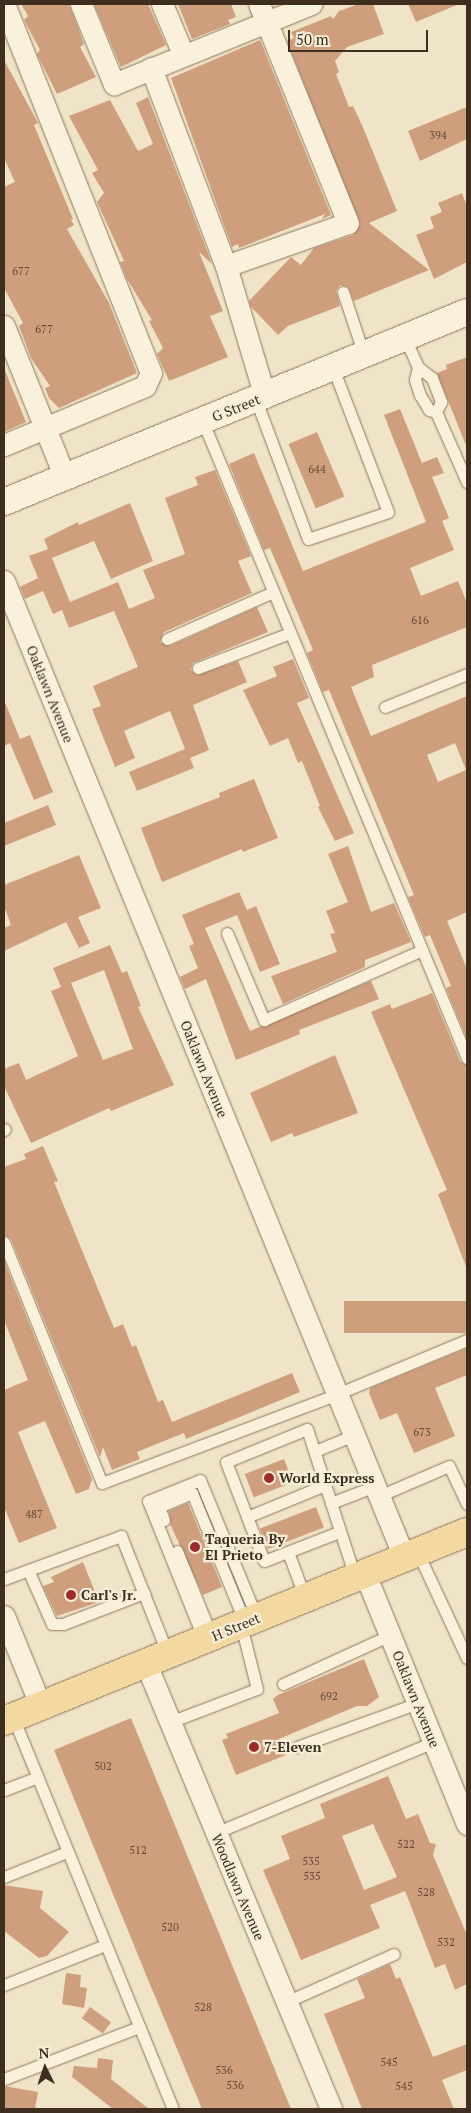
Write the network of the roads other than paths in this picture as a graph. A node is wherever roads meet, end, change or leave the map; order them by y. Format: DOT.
graph roads {
  1 [pos="4,4"];
  2 [pos="81,4"];
  3 [pos="162,4"];
  4 [pos="311,4"];
  5 [pos="263,12"];
  6 [pos="183,54"];
  7 [pos="151,68"];
  8 [pos="226,266"];
  9 [pos="343,292"];
  10 [pos="467,312"];
  11 [pos="4,326"];
  12 [pos="405,338"];
  13 [pos="364,355"];
  14 [pos="418,367"];
  15 [pos="333,368"];
  16 [pos="260,399"];
  17 [pos="436,412"];
  18 [pos="202,422"];
  19 [pos="43,428"];
  20 [pos="4,445"];
  21 [pos="65,478"];
  22 [pos="467,482"];
  23 [pos="4,502"];
  24 [pos="4,582"];
  25 [pos="273,592"];
  26 [pos="290,633"];
  27 [pos="166,639"];
  28 [pos="198,668"];
  29 [pos="467,674"];
  30 [pos="385,707"];
  31 [pos="227,933"];
  32 [pos="422,950"];
  33 [pos="467,1058"];
  34 [pos="4,1242"];
  35 [pos="467,1340"];
  36 [pos="337,1394"];
  37 [pos="354,1436"];
  38 [pos="314,1451"];
  39 [pos="325,1486"];
  40 [pos="377,1491"];
  41 [pos="331,1504"];
  42 [pos="467,1504"];
  43 [pos="247,1517"];
  44 [pos="339,1532"];
  45 [pos="467,1532"];
  46 [pos="288,1552"];
  47 [pos="410,1554"];
  48 [pos="28,1570"];
  49 [pos="360,1576"];
  50 [pos="4,1578"];
  51 [pos="144,1594"];
  52 [pos="305,1598"];
  53 [pos="4,1616"];
  54 [pos="248,1622"];
  55 [pos="390,1634"];
  56 [pos="208,1638"];
  57 [pos="467,1658"];
  58 [pos="157,1659"];
  59 [pos="283,1684"];
  60 [pos="418,1703"];
  61 [pos="40,1704"];
  62 [pos="7,1718"];
  63 [pos="170,1722"];
  64 [pos="434,1742"];
  65 [pos="297,1747"];
  66 [pos="38,1777"];
  67 [pos="4,1790"];
  68 [pos="467,1824"];
  69 [pos="215,1833"];
  70 [pos="67,1852"];
  71 [pos="4,1877"];
  72 [pos="105,1945"];
  73 [pos="394,1954"];
  74 [pos="4,1985"];
  75 [pos="286,2002"];
  76 [pos="139,2027"];
  77 [pos="4,2079"];
  78 [pos="173,2109"];
  79 [pos="331,2109"];
  1 -- 19 [label="street"];
  2 -- 7 [label="street"];
  3 -- 6 [label="street"];
  4 -- 5 [label="street"];
  5 -- 6 [label="street"];
  5 -- 8 [label="street"];
  6 -- 7 [label="street"];
  7 -- 8 [label="street"];
  8 -- 16 [label="street"];
  9 -- 13 [label="lane"];
  10 -- 12 [label="street, G Street"];
  11 -- 19 [label="street"];
  12 -- 13 [label="street, G Street"];
  12 -- 14 [label="lane"];
  13 -- 15 [label="street, G Street"];
  14 -- 17 [label="lane"];
  14 -- 17 [label="lane"];
  15 -- 16 [label="street, G Street"];
  15 -- 16 [label="lane"];
  16 -- 18 [label="street, G Street"];
  17 -- 22 [label="lane"];
  18 -- 21 [label="street, G Street"];
  18 -- 25 [label="lane"];
  19 -- 20 [label="street"];
  19 -- 21 [label="street"];
  21 -- 23 [label="street, G Street"];
  24 -- 36 [label="street, Oaklawn Avenue"];
  25 -- 26 [label="lane"];
  25 -- 27 [label="lane"];
  26 -- 28 [label="lane"];
  26 -- 32 [label="lane"];
  29 -- 30 [label="lane"];
  31 -- 32 [label="lane"];
  32 -- 33 [label="lane"];
  34 -- 36 [label="lane"];
  35 -- 36 [label="lane"];
  36 -- 37 [label="street, Oaklawn Avenue"];
  37 -- 38 [label="lane"];
  37 -- 40 [label="street, Oaklawn Avenue"];
  38 -- 39 [label="lane"];
  38 -- 43 [label="lane"];
  39 -- 41 [label="lane"];
  39 -- 43 [label="lane"];
  40 -- 41 [label="lane"];
  40 -- 42 [label="lane"];
  40 -- 47 [label="street, Oaklawn Avenue"];
  41 -- 44 [label="lane"];
  43 -- 46 [label="lane"];
  44 -- 46 [label="lane"];
  44 -- 49 [label="lane"];
  45 -- 47 [label="main road, H Street"];
  46 -- 52 [label="lane"];
  47 -- 49 [label="main road, H Street"];
  47 -- 57 [label="lane"];
  48 -- 50 [label="lane"];
  48 -- 51 [label="lane"];
  48 -- 51 [label="lane"];
  49 -- 52 [label="main road, H Street"];
  49 -- 55 [label="street, Oaklawn Avenue"];
  51 -- 58 [label="lane"];
  52 -- 54 [label="main road, H Street"];
  53 -- 61 [label="street"];
  54 -- 56 [label="main road, H Street"];
  54 -- 56 [label="lane"];
  54 -- 63 [label="lane"];
  55 -- 59 [label="lane"];
  55 -- 60 [label="street, Oaklawn Avenue"];
  56 -- 58 [label="main road, H Street"];
  58 -- 61 [label="main road, H Street"];
  58 -- 63 [label="street, Woodlawn Avenue"];
  60 -- 64 [label="street, Oaklawn Avenue"];
  60 -- 65 [label="lane"];
  61 -- 62 [label="main road, H Street"];
  62 -- 66 [label="lane"];
  63 -- 69 [label="street, Woodlawn Avenue"];
  64 -- 68 [label="street, Oaklawn Avenue"];
  64 -- 69 [label="lane"];
  66 -- 67 [label="lane"];
  66 -- 70 [label="lane"];
  69 -- 75 [label="street, Woodlawn Avenue"];
  70 -- 71 [label="lane"];
  70 -- 72 [label="lane"];
  72 -- 74 [label="lane"];
  72 -- 76 [label="lane"];
  73 -- 75 [label="lane"];
  75 -- 79 [label="street, Woodlawn Avenue"];
  76 -- 77 [label="lane"];
  76 -- 78 [label="lane"];
}
